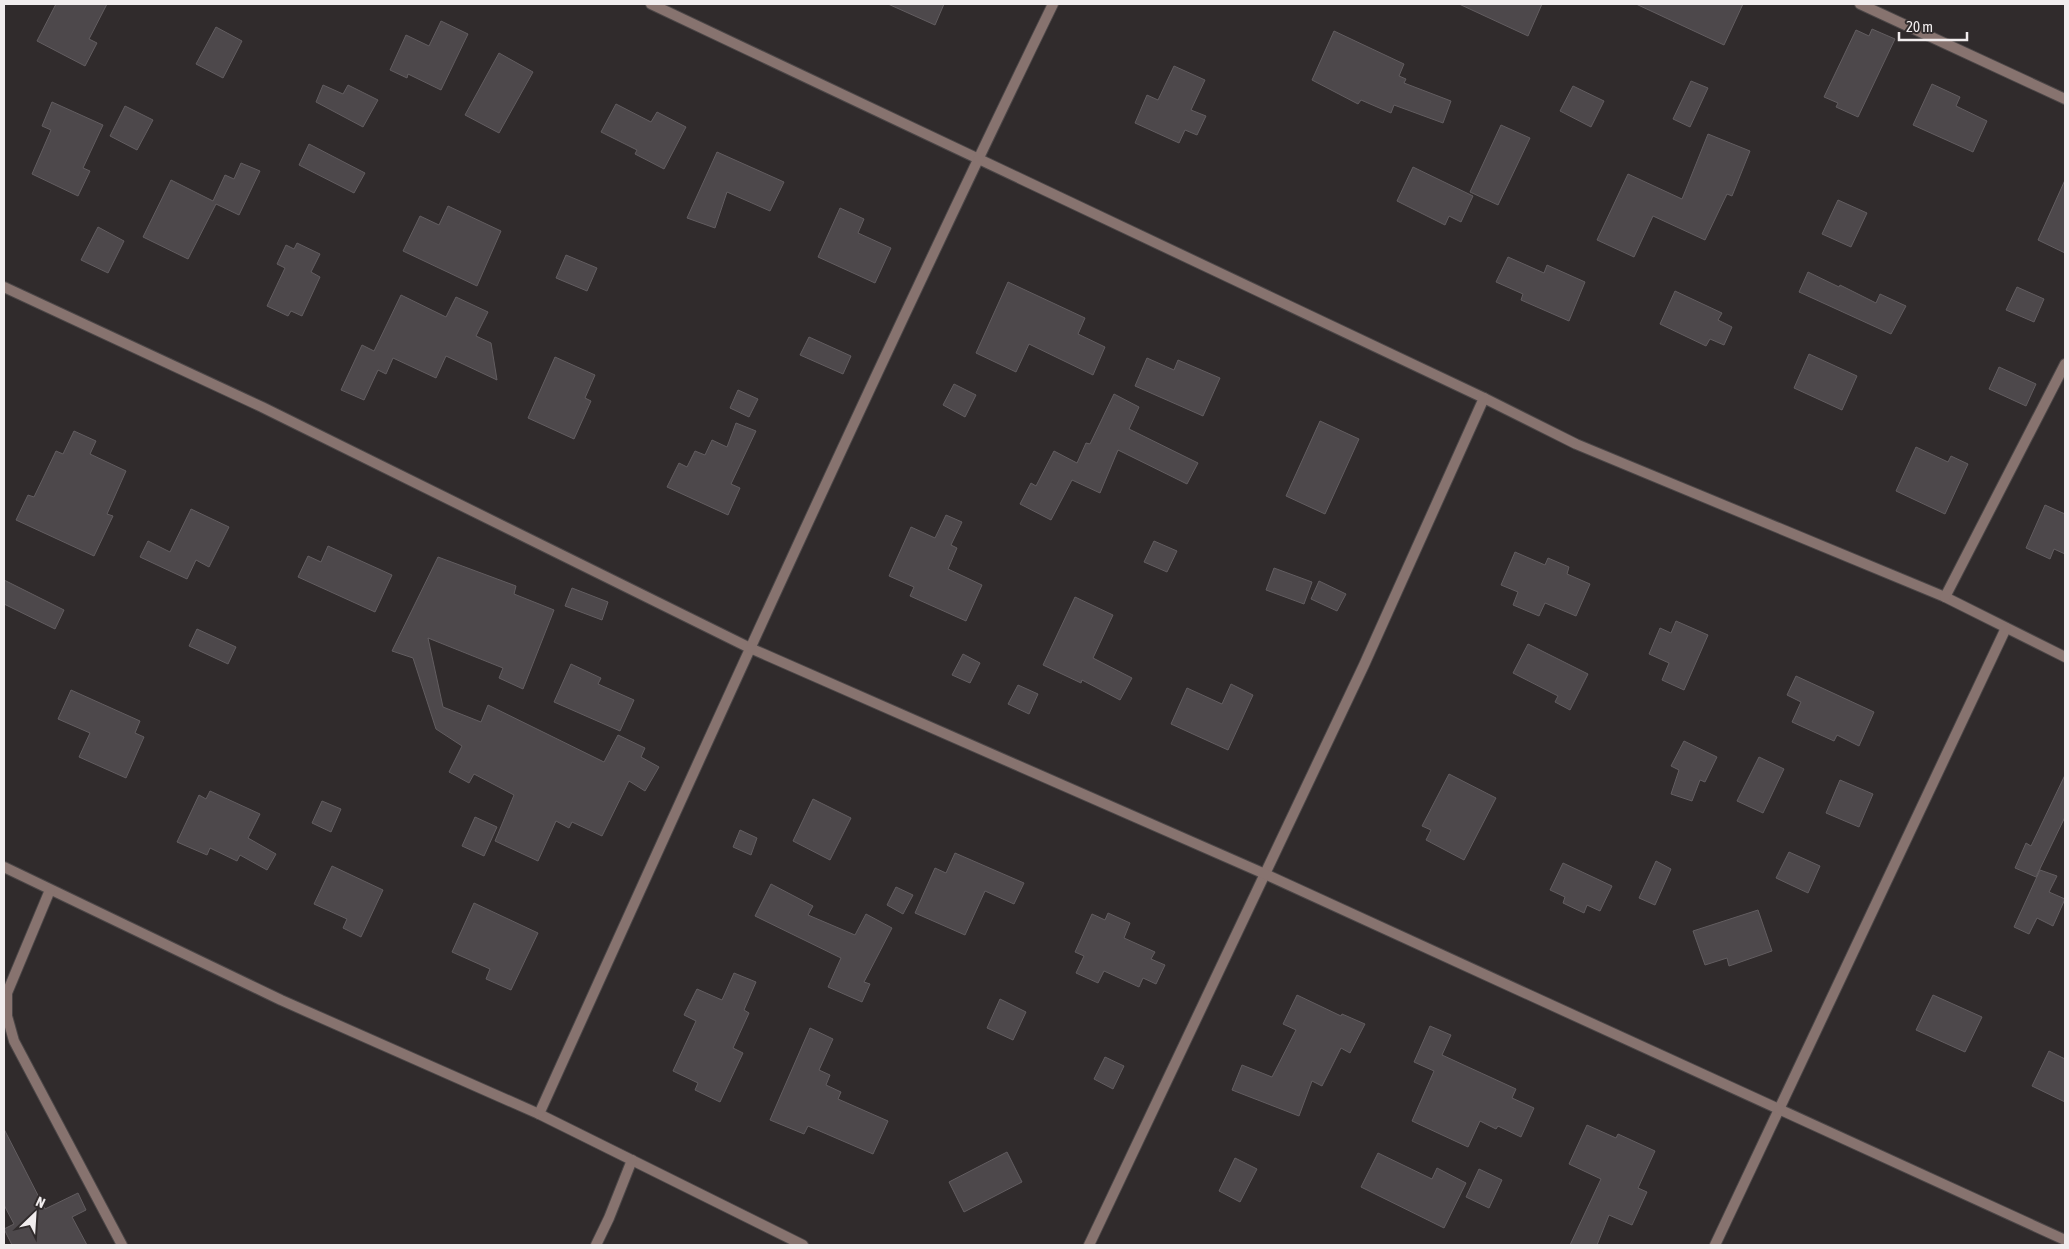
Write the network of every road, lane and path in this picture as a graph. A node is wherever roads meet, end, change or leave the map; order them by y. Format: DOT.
graph roads {
  1 [pos="651,4"];
  2 [pos="1053,4"];
  3 [pos="1860,4"];
  4 [pos="2065,99"];
  5 [pos="978,158"];
  6 [pos="4,287"];
  7 [pos="2065,364"];
  8 [pos="1484,398"];
  9 [pos="1945,597"];
  10 [pos="2006,628"];
  11 [pos="750,648"];
  12 [pos="2065,657"];
  13 [pos="4,867"];
  14 [pos="1265,874"];
  15 [pos="50,890"];
  16 [pos="1779,1108"];
  17 [pos="539,1114"];
  18 [pos="632,1160"];
  19 [pos="2065,1240"];
  20 [pos="122,1245"];
  21 [pos="596,1245"];
  22 [pos="803,1245"];
  23 [pos="1089,1245"];
  24 [pos="1715,1245"];
  1 -- 5 [label="street"];
  2 -- 5 [label="street"];
  3 -- 4 [label="street"];
  5 -- 8 [label="street"];
  5 -- 11 [label="street"];
  6 -- 11 [label="street"];
  7 -- 9 [label="street"];
  8 -- 9 [label="street"];
  8 -- 14 [label="street"];
  9 -- 10 [label="street"];
  10 -- 12 [label="street"];
  10 -- 16 [label="street"];
  11 -- 14 [label="street"];
  11 -- 17 [label="street"];
  13 -- 15 [label="street"];
  14 -- 16 [label="street"];
  14 -- 23 [label="street"];
  15 -- 17 [label="street"];
  15 -- 20 [label="street"];
  16 -- 19 [label="street"];
  16 -- 24 [label="street"];
  17 -- 18 [label="street"];
  18 -- 21 [label="street"];
  18 -- 22 [label="street"];
}
